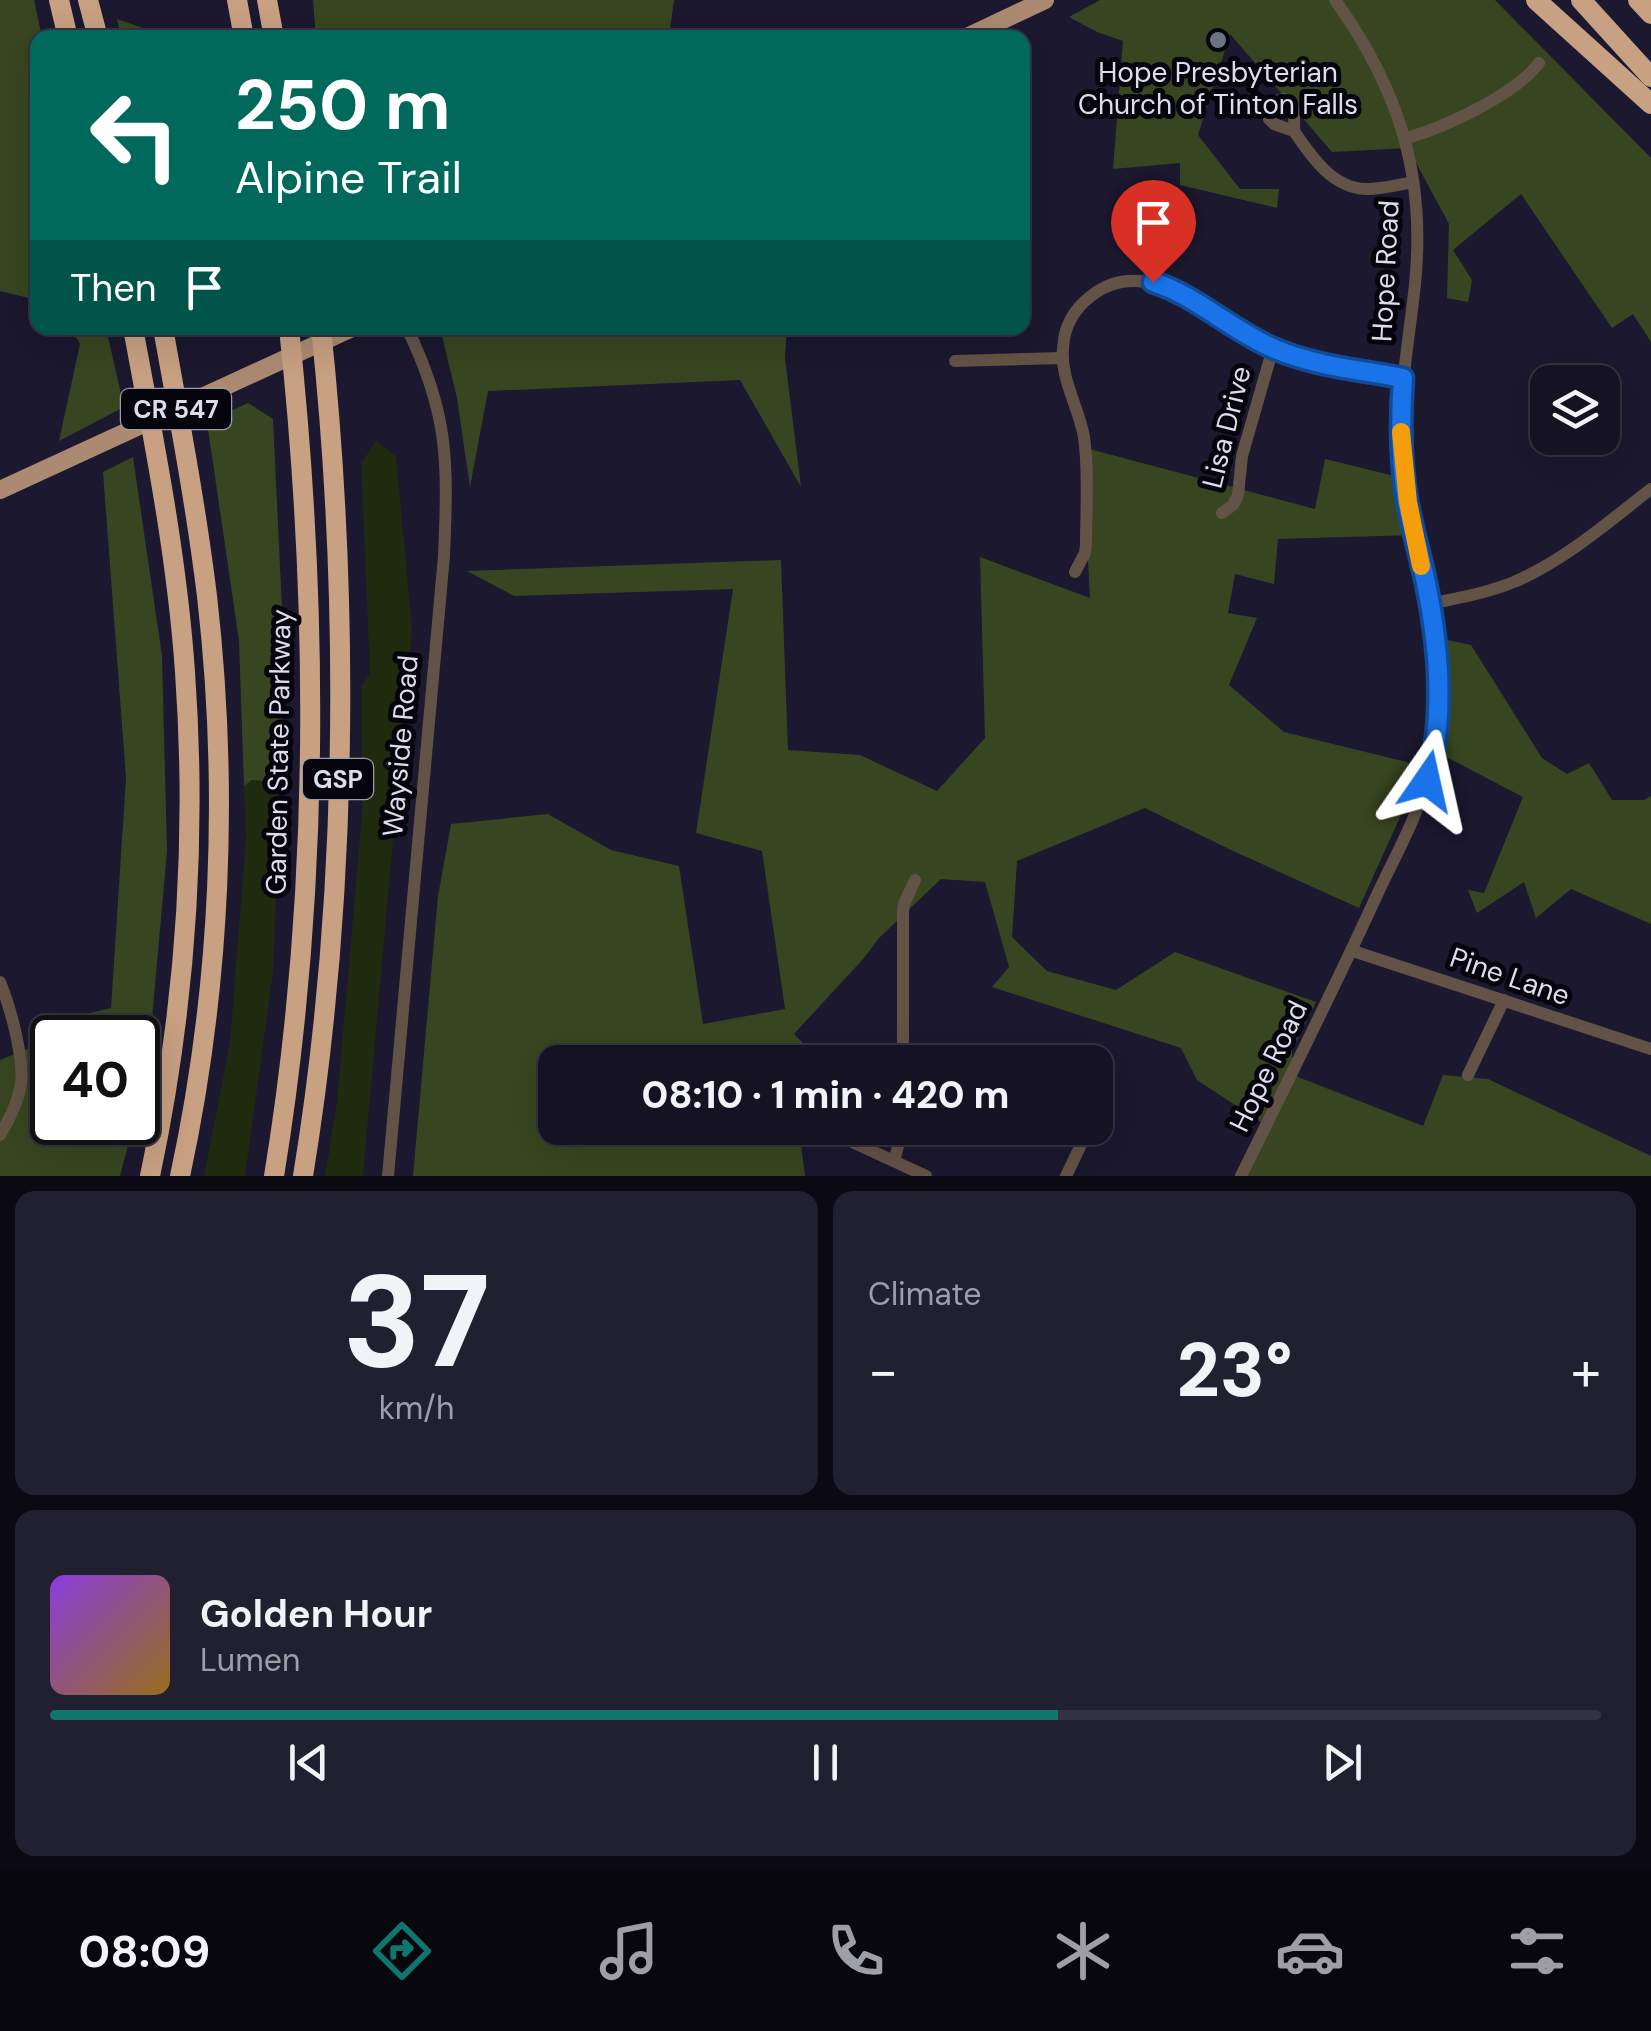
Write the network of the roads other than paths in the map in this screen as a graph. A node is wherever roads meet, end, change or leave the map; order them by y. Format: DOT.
graph roads {
  1 [pos="58,0"];
  2 [pos="88,0"];
  3 [pos="238,0"];
  4 [pos="267,0"];
  5 [pos="1045,0"];
  6 [pos="1336,0"];
  7 [pos="1536,0"];
  8 [pos="1582,0"];
  9 [pos="1638,0"];
  10 [pos="1651,14"];
  11 [pos="66,30"];
  12 [pos="96,30"];
  13 [pos="243,30"];
  14 [pos="273,30"];
  15 [pos="982,30"];
  16 [pos="1539,63"];
  17 [pos="1651,76"];
  18 [pos="1651,104"];
  19 [pos="1294,131"];
  20 [pos="1406,138"];
  21 [pos="1414,182"];
  22 [pos="134,335"];
  23 [pos="164,335"];
  24 [pos="290,335"];
  25 [pos="323,335"];
  26 [pos="337,335"];
  27 [pos="410,335"];
  28 [pos="1273,348"];
  29 [pos="1062,358"];
  30 [pos="954,361"];
  31 [pos="1403,378"];
  32 [pos="1651,489"];
  33 [pos="0,490"];
  34 [pos="1222,513"];
  35 [pos="1075,572"];
  36 [pos="1430,604"];
  37 [pos="915,880"];
  38 [pos="1353,950"];
  39 [pos="0,982"];
  40 [pos="1504,1000"];
  41 [pos="903,1045"];
  42 [pos="1651,1049"];
  43 [pos="1468,1075"];
  44 [pos="0,1135"];
  45 [pos="859,1145"];
  46 [pos="898,1145"];
  47 [pos="1081,1145"];
  48 [pos="894,1161"];
  49 [pos="150,1176"];
  50 [pos="180,1176"];
  51 [pos="274,1176"];
  52 [pos="303,1176"];
  53 [pos="388,1176"];
  54 [pos="926,1176"];
  55 [pos="1066,1176"];
  56 [pos="1242,1176"];
  1 -- 11 [label="highway"];
  2 -- 12 [label="highway"];
  3 -- 13 [label="highway"];
  4 -- 14 [label="highway"];
  5 -- 15 [label="main road"];
  6 -- 20 [label="street, Hope Road"];
  7 -- 18 [label="highway"];
  8 -- 17 [label="highway"];
  9 -- 10 [label="highway"];
  16 -- 20 [label="street"];
  19 -- 21 [label="street"];
  20 -- 21 [label="street, Hope Road"];
  21 -- 31 [label="street, Hope Road"];
  22 -- 49 [label="highway"];
  23 -- 50 [label="highway"];
  24 -- 51 [label="highway, Garden State Parkway / GSP"];
  25 -- 52 [label="highway, Garden State Parkway / GSP"];
  26 -- 33 [label="main road, CR 547"];
  27 -- 53 [label="street, Wayside Road"];
  28 -- 29 [label="street"];
  28 -- 31 [label="street"];
  28 -- 34 [label="street, Lisa Drive"];
  29 -- 30 [label="street"];
  29 -- 35 [label="street"];
  31 -- 36 [label="street, Hope Road"];
  32 -- 36 [label="street"];
  36 -- 38 [label="street, Hope Road"];
  37 -- 41 [label="street"];
  38 -- 40 [label="street, Pine Lane"];
  38 -- 56 [label="street, Hope Road"];
  39 -- 44 [label="street"];
  40 -- 42 [label="street, Pine Lane"];
  40 -- 43 [label="street"];
  45 -- 48 [label="street"];
  46 -- 48 [label="street"];
  47 -- 55 [label="street"];
  48 -- 54 [label="street"];
}
